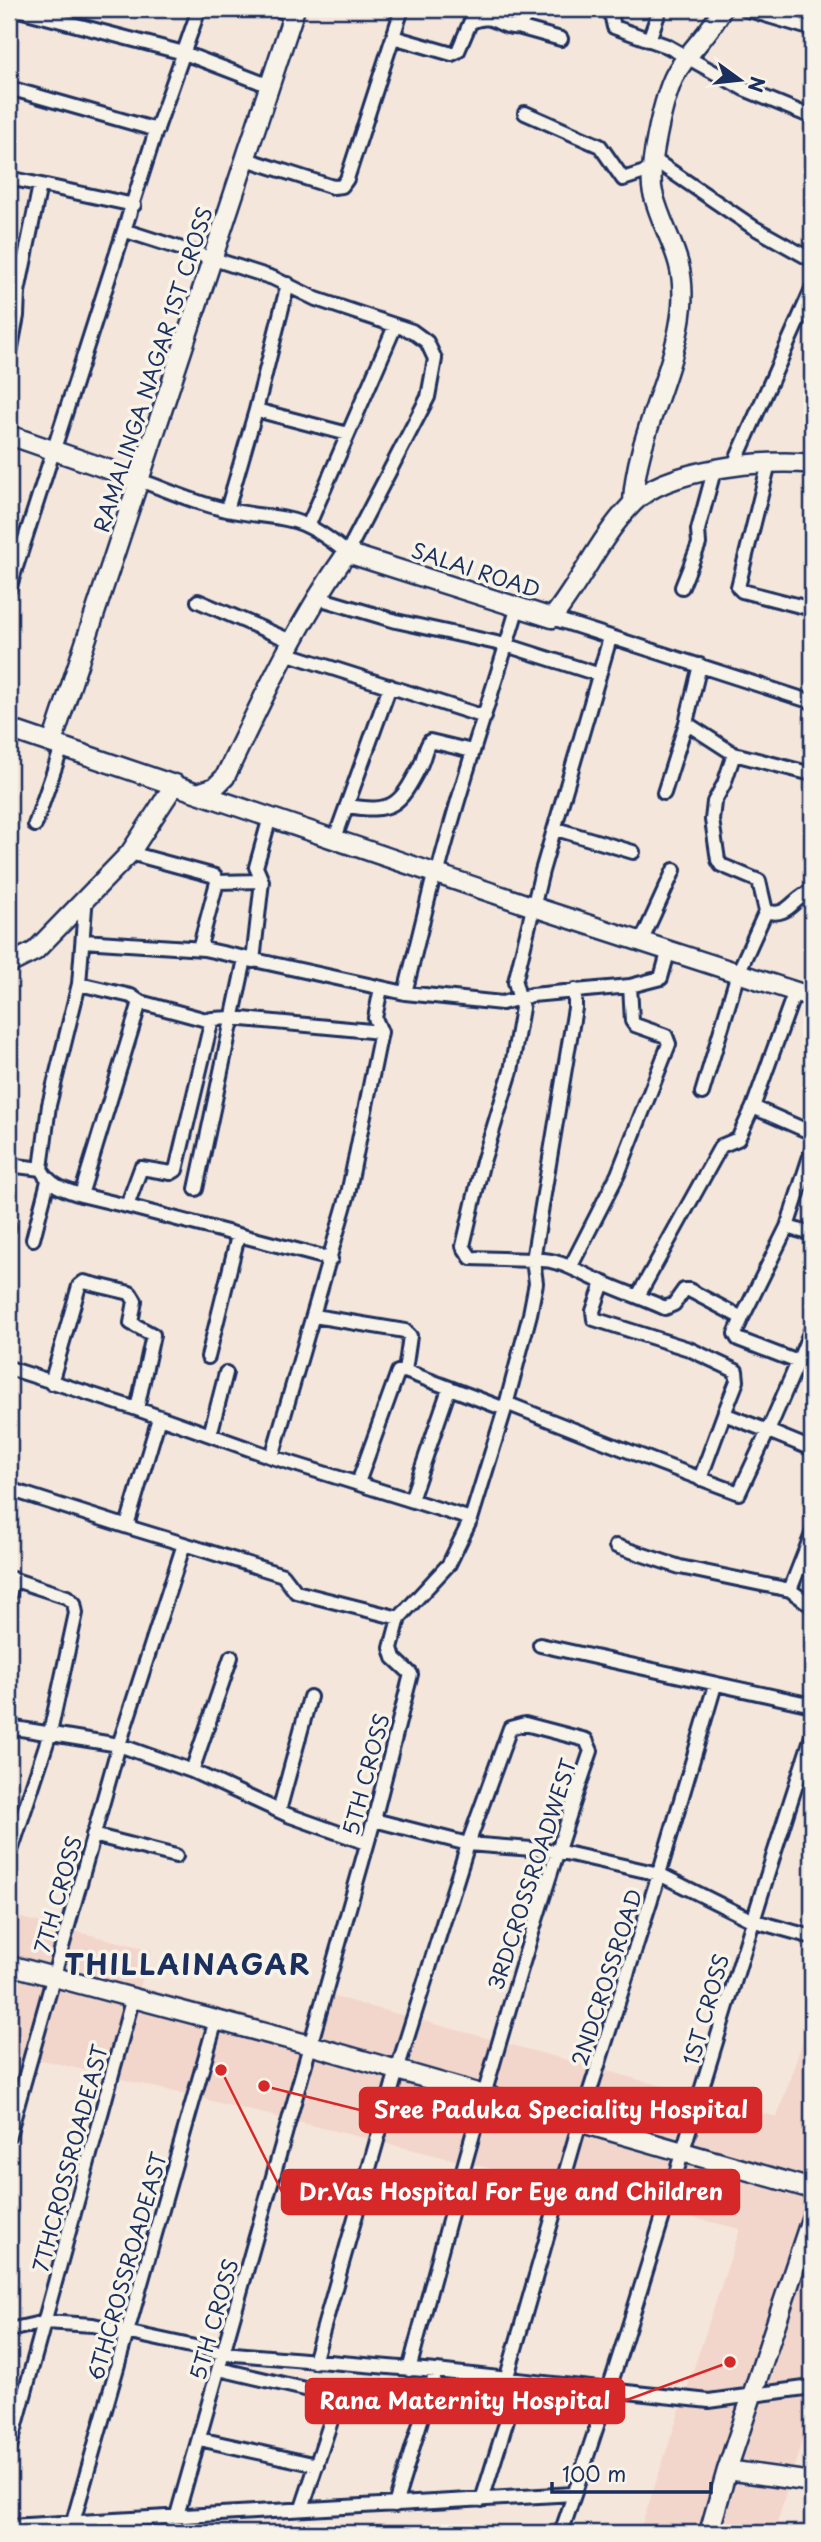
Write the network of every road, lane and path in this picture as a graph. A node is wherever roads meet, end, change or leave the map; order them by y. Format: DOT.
graph roads {
  1 [pos="15,9"];
  2 [pos="199,9"];
  3 [pos="402,9"];
  4 [pos="530,9"];
  5 [pos="610,9"];
  6 [pos="660,9"];
  7 [pos="722,9"];
  8 [pos="745,9"];
  9 [pos="288,11"];
  10 [pos="473,15"];
  11 [pos="519,27"];
  12 [pos="812,29"];
  13 [pos="393,37"];
  14 [pos="561,39"];
  15 [pos="649,40"];
  16 [pos="184,53"];
  17 [pos="687,58"];
  18 [pos="270,86"];
  19 [pos="9,88"];
  20 [pos="525,113"];
  21 [pos="812,117"];
  22 [pos="157,130"];
  23 [pos="246,159"];
  24 [pos="652,165"];
  25 [pos="9,178"];
  26 [pos="40,185"];
  27 [pos="134,205"];
  28 [pos="126,231"];
  29 [pos="213,257"];
  30 [pos="812,260"];
  31 [pos="288,284"];
  32 [pos="812,289"];
  33 [pos="395,326"];
  34 [pos="9,358"];
  35 [pos="256,410"];
  36 [pos="348,434"];
  37 [pos="9,435"];
  38 [pos="54,451"];
  39 [pos="769,463"];
  40 [pos="812,464"];
  41 [pos="733,467"];
  42 [pos="714,471"];
  43 [pos="139,480"];
  44 [pos="634,502"];
  45 [pos="227,510"];
  46 [pos="309,524"];
  47 [pos="347,553"];
  48 [pos="682,587"];
  49 [pos="9,589"];
  50 [pos="316,597"];
  51 [pos="198,601"];
  52 [pos="518,606"];
  53 [pos="812,609"];
  54 [pos="552,618"];
  55 [pos="610,638"];
  56 [pos="506,645"];
  57 [pos="288,647"];
  58 [pos="700,665"];
  59 [pos="597,674"];
  60 [pos="390,686"];
  61 [pos="812,702"];
  62 [pos="485,717"];
  63 [pos="686,723"];
  64 [pos="9,729"];
  65 [pos="57,745"];
  66 [pos="472,751"];
  67 [pos="734,754"];
  68 [pos="812,774"];
  69 [pos="175,784"];
  70 [pos="198,793"];
  71 [pos="664,793"];
  72 [pos="347,806"];
  73 [pos="270,817"];
  74 [pos="36,825"];
  75 [pos="555,829"];
  76 [pos="335,838"];
  77 [pos="633,852"];
  78 [pos="131,853"];
  79 [pos="674,870"];
  80 [pos="436,872"];
  81 [pos="262,881"];
  82 [pos="216,882"];
  83 [pos="812,891"];
  84 [pos="86,895"];
  85 [pos="534,907"];
  86 [pos="766,911"];
  87 [pos="642,940"];
  88 [pos="83,941"];
  89 [pos="205,949"];
  90 [pos="669,949"];
  91 [pos="249,960"];
  92 [pos="9,964"];
  93 [pos="738,973"];
  94 [pos="79,984"];
  95 [pos="630,986"];
  96 [pos="380,989"];
  97 [pos="575,990"];
  98 [pos="405,993"];
  99 [pos="804,994"];
  100 [pos="520,999"];
  101 [pos="140,1002"];
  102 [pos="232,1018"];
  103 [pos="210,1021"];
  104 [pos="381,1032"];
  105 [pos="702,1093"];
  106 [pos="753,1107"];
  107 [pos="812,1133"];
  108 [pos="812,1150"];
  109 [pos="9,1165"];
  110 [pos="41,1168"];
  111 [pos="48,1181"];
  112 [pos="196,1189"];
  113 [pos="81,1195"];
  114 [pos="127,1206"];
  115 [pos="788,1227"];
  116 [pos="812,1234"];
  117 [pos="238,1236"];
  118 [pos="33,1239"];
  119 [pos="331,1259"];
  120 [pos="533,1260"];
  121 [pos="570,1266"];
  122 [pos="603,1283"];
  123 [pos="638,1296"];
  124 [pos="314,1316"];
  125 [pos="741,1318"];
  126 [pos="812,1328"];
  127 [pos="208,1357"];
  128 [pos="798,1362"];
  129 [pos="9,1368"];
  130 [pos="405,1371"];
  131 [pos="226,1373"];
  132 [pos="51,1383"];
  133 [pos="449,1389"];
  134 [pos="506,1406"];
  135 [pos="137,1409"];
  136 [pos="724,1415"];
  137 [pos="159,1418"];
  138 [pos="768,1431"];
  139 [pos="210,1435"];
  140 [pos="812,1448"];
  141 [pos="272,1458"];
  142 [pos="700,1479"];
  143 [pos="358,1483"];
  144 [pos="9,1489"];
  145 [pos="411,1500"];
  146 [pos="471,1519"];
  147 [pos="131,1528"];
  148 [pos="812,1534"];
  149 [pos="184,1544"];
  150 [pos="617,1546"];
  151 [pos="11,1579"];
  152 [pos="790,1590"];
  153 [pos="9,1595"];
  154 [pos="812,1606"];
  155 [pos="399,1618"];
  156 [pos="540,1645"];
  157 [pos="230,1657"];
  158 [pos="715,1685"];
  159 [pos="310,1697"];
  160 [pos="812,1705"];
  161 [pos="9,1727"];
  162 [pos="50,1733"];
  163 [pos="812,1736"];
  164 [pos="119,1745"];
  165 [pos="192,1771"];
  166 [pos="279,1811"];
  167 [pos="374,1820"];
  168 [pos="93,1835"];
  169 [pos="367,1843"];
  170 [pos="468,1844"];
  171 [pos="557,1851"];
  172 [pos="176,1856"];
  173 [pos="9,1857"];
  174 [pos="659,1874"];
  175 [pos="751,1920"];
  176 [pos="812,1937"];
  177 [pos="9,1965"];
  178 [pos="54,1975"];
  179 [pos="133,1997"];
  180 [pos="216,2020"];
  181 [pos="310,2045"];
  182 [pos="397,2070"];
  183 [pos="482,2094"];
  184 [pos="580,2122"];
  185 [pos="9,2135"];
  186 [pos="684,2152"];
  187 [pos="812,2189"];
  188 [pos="812,2216"];
  189 [pos="809,2238"];
  190 [pos="45,2322"];
  191 [pos="9,2330"];
  192 [pos="126,2333"];
  193 [pos="223,2353"];
  194 [pos="314,2362"];
  195 [pos="219,2369"];
  196 [pos="409,2371"];
  197 [pos="436,2371"];
  198 [pos="512,2380"];
  199 [pos="812,2387"];
  200 [pos="610,2389"];
  201 [pos="754,2396"];
  202 [pos="199,2439"];
  203 [pos="9,2451"];
  204 [pos="317,2465"];
  205 [pos="727,2470"];
  206 [pos="812,2482"];
  207 [pos="574,2494"];
  208 [pos="482,2500"];
  209 [pos="395,2505"];
  210 [pos="302,2508"];
  211 [pos="178,2515"];
  212 [pos="73,2522"];
  213 [pos="9,2526"];
  214 [pos="172,2533"];
  215 [pos="561,2533"];
  216 [pos="709,2533"];
  1 -- 16 [label="street"];
  2 -- 16 [label="street"];
  3 -- 13 [label="street"];
  4 -- 11 [label="street"];
  5 -- 15 [label="street"];
  6 -- 15 [label="street"];
  7 -- 17 [label="street"];
  8 -- 12 [label="street"];
  9 -- 18 [label="street, RAMALINGA NAGAR 1ST CROSS"];
  10 -- 11 [label="street"];
  10 -- 13 [label="street"];
  11 -- 14 [label="street"];
  13 -- 23 [label="street"];
  15 -- 17 [label="street"];
  16 -- 18 [label="street"];
  16 -- 22 [label="street"];
  17 -- 21 [label="street"];
  17 -- 24 [label="street"];
  18 -- 23 [label="street, RAMALINGA NAGAR 1ST CROSS"];
  19 -- 22 [label="street"];
  20 -- 24 [label="street"];
  22 -- 27 [label="street"];
  23 -- 29 [label="street, RAMALINGA NAGAR 1ST CROSS"];
  24 -- 30 [label="street"];
  24 -- 44 [label="street"];
  25 -- 26 [label="street"];
  26 -- 27 [label="street"];
  26 -- 34 [label="street"];
  27 -- 28 [label="street"];
  28 -- 29 [label="street"];
  28 -- 38 [label="street"];
  29 -- 31 [label="street"];
  29 -- 43 [label="street, RAMALINGA NAGAR 1ST CROSS"];
  31 -- 33 [label="street"];
  31 -- 35 [label="street"];
  32 -- 41 [label="street"];
  33 -- 36 [label="street"];
  33 -- 47 [label="street"];
  35 -- 36 [label="street"];
  35 -- 45 [label="street"];
  36 -- 46 [label="street"];
  37 -- 38 [label="street"];
  38 -- 43 [label="street"];
  38 -- 49 [label="street"];
  39 -- 40 [label="street, SALAI ROAD"];
  39 -- 41 [label="street, SALAI ROAD"];
  39 -- 53 [label="street"];
  41 -- 42 [label="street, SALAI ROAD"];
  42 -- 44 [label="street, SALAI ROAD"];
  42 -- 48 [label="street"];
  43 -- 45 [label="street"];
  43 -- 65 [label="street, RAMALINGA NAGAR 1ST CROSS"];
  44 -- 54 [label="street, SALAI ROAD"];
  45 -- 46 [label="street"];
  46 -- 47 [label="street"];
  47 -- 50 [label="street"];
  47 -- 52 [label="street, SALAI ROAD"];
  50 -- 56 [label="street"];
  50 -- 57 [label="street"];
  51 -- 57 [label="street"];
  52 -- 54 [label="street, SALAI ROAD"];
  52 -- 56 [label="street"];
  54 -- 55 [label="street"];
  55 -- 58 [label="street"];
  55 -- 59 [label="street"];
  56 -- 59 [label="street"];
  56 -- 62 [label="street"];
  57 -- 60 [label="street"];
  57 -- 70 [label="street"];
  58 -- 61 [label="street"];
  58 -- 63 [label="street"];
  59 -- 75 [label="street"];
  60 -- 62 [label="street"];
  60 -- 72 [label="street"];
  62 -- 66 [label="street"];
  63 -- 67 [label="street"];
  63 -- 71 [label="street"];
  64 -- 65 [label="street"];
  65 -- 69 [label="street"];
  65 -- 74 [label="street"];
  66 -- 72 [label="street"];
  66 -- 80 [label="street"];
  67 -- 68 [label="street"];
  67 -- 86 [label="street"];
  69 -- 70 [label="street"];
  69 -- 78 [label="street"];
  70 -- 73 [label="street"];
  72 -- 76 [label="street"];
  73 -- 76 [label="street"];
  73 -- 81 [label="street"];
  75 -- 77 [label="street"];
  75 -- 85 [label="street"];
  76 -- 80 [label="street"];
  78 -- 82 [label="street"];
  78 -- 84 [label="street"];
  79 -- 87 [label="street"];
  80 -- 85 [label="street"];
  80 -- 98 [label="street"];
  81 -- 82 [label="street"];
  81 -- 91 [label="street"];
  82 -- 89 [label="street"];
  83 -- 86 [label="street"];
  84 -- 88 [label="street"];
  84 -- 92 [label="street"];
  85 -- 87 [label="street"];
  85 -- 100 [label="street"];
  86 -- 93 [label="street"];
  87 -- 90 [label="street"];
  88 -- 89 [label="street"];
  88 -- 94 [label="street"];
  89 -- 91 [label="street"];
  90 -- 93 [label="street"];
  90 -- 95 [label="street"];
  91 -- 96 [label="street"];
  91 -- 102 [label="street"];
  93 -- 99 [label="street"];
  93 -- 105 [label="street"];
  94 -- 101 [label="street"];
  94 -- 110 [label="street"];
  95 -- 97 [label="street"];
  95 -- 121 [label="street"];
  96 -- 98 [label="street"];
  96 -- 104 [label="street"];
  97 -- 100 [label="street"];
  97 -- 120 [label="street"];
  98 -- 100 [label="street"];
  99 -- 106 [label="street"];
  100 -- 120 [label="street"];
  101 -- 103 [label="street"];
  101 -- 113 [label="street"];
  102 -- 103 [label="street"];
  102 -- 104 [label="street"];
  102 -- 112 [label="street"];
  103 -- 114 [label="street"];
  104 -- 119 [label="street"];
  106 -- 107 [label="street"];
  106 -- 123 [label="street"];
  108 -- 115 [label="street"];
  109 -- 110 [label="street"];
  110 -- 111 [label="street"];
  111 -- 113 [label="street"];
  111 -- 118 [label="street"];
  113 -- 114 [label="street"];
  114 -- 117 [label="street"];
  115 -- 116 [label="street"];
  115 -- 125 [label="street"];
  117 -- 119 [label="street"];
  117 -- 127 [label="street"];
  119 -- 124 [label="street"];
  120 -- 121 [label="street"];
  120 -- 134 [label="street"];
  121 -- 122 [label="street"];
  122 -- 123 [label="street"];
  122 -- 136 [label="street"];
  123 -- 125 [label="street"];
  124 -- 130 [label="street"];
  124 -- 141 [label="street"];
  125 -- 128 [label="street"];
  126 -- 128 [label="street"];
  128 -- 138 [label="street"];
  129 -- 132 [label="street"];
  130 -- 133 [label="street"];
  130 -- 143 [label="street"];
  131 -- 139 [label="street"];
  132 -- 135 [label="street"];
  132 -- 135 [label="street"];
  133 -- 134 [label="street"];
  133 -- 145 [label="street"];
  134 -- 142 [label="street"];
  134 -- 146 [label="street"];
  135 -- 137 [label="street"];
  136 -- 138 [label="street"];
  136 -- 142 [label="street"];
  137 -- 139 [label="street"];
  137 -- 147 [label="street"];
  138 -- 140 [label="street"];
  138 -- 142 [label="street"];
  139 -- 141 [label="street"];
  141 -- 143 [label="street"];
  143 -- 145 [label="street"];
  144 -- 147 [label="street"];
  145 -- 146 [label="street"];
  146 -- 155 [label="street"];
  147 -- 149 [label="street"];
  148 -- 152 [label="street"];
  149 -- 155 [label="street"];
  149 -- 164 [label="street, 7TH CROSS"];
  150 -- 152 [label="street"];
  151 -- 153 [label="street"];
  151 -- 162 [label="street"];
  152 -- 154 [label="street"];
  155 -- 167 [label="street, 5TH CROSS"];
  156 -- 158 [label="street"];
  157 -- 165 [label="street"];
  158 -- 160 [label="street"];
  158 -- 174 [label="street, 2NDCROSSROAD"];
  159 -- 166 [label="street"];
  161 -- 162 [label="street"];
  162 -- 164 [label="street"];
  162 -- 173 [label="street"];
  163 -- 175 [label="street, 1ST CROSS"];
  164 -- 165 [label="street"];
  164 -- 168 [label="street, 7TH CROSS"];
  165 -- 166 [label="street"];
  166 -- 169 [label="street"];
  167 -- 169 [label="street, 5TH CROSS"];
  167 -- 170 [label="street"];
  168 -- 172 [label="street"];
  168 -- 178 [label="street, 7TH CROSS"];
  169 -- 181 [label="street, 5TH CROSS"];
  170 -- 171 [label="street"];
  170 -- 171 [label="street, 3RDCROSSROADWEST"];
  170 -- 182 [label="street"];
  171 -- 174 [label="street"];
  171 -- 183 [label="street, 3RDCROSSROADWEST"];
  174 -- 175 [label="street"];
  174 -- 184 [label="street, 2NDCROSSROAD"];
  175 -- 176 [label="street"];
  175 -- 186 [label="street, 1ST CROSS"];
  177 -- 178 [label="street"];
  178 -- 179 [label="street"];
  178 -- 185 [label="street, 7TH CROSS"];
  179 -- 180 [label="street"];
  179 -- 190 [label="street, 7THCROSSROADEAST"];
  180 -- 181 [label="street"];
  180 -- 192 [label="street, 6THCROSSROADEAST"];
  181 -- 182 [label="street"];
  181 -- 193 [label="street, 5TH CROSS"];
  182 -- 183 [label="street"];
  182 -- 194 [label="street"];
  183 -- 184 [label="street"];
  183 -- 196 [label="street, 3RDCROSSROADWEST"];
  184 -- 186 [label="street"];
  184 -- 198 [label="street, 2NDCROSSROAD"];
  186 -- 187 [label="street"];
  186 -- 200 [label="street, 1ST CROSS"];
  188 -- 189 [label="street"];
  189 -- 201 [label="street"];
  190 -- 191 [label="street"];
  190 -- 192 [label="street"];
  190 -- 203 [label="street, 7THCROSSROADEAST"];
  192 -- 193 [label="street"];
  192 -- 212 [label="street, 6THCROSSROADEAST"];
  193 -- 194 [label="street"];
  193 -- 195 [label="street, 5TH CROSS"];
  194 -- 196 [label="street"];
  195 -- 202 [label="street, 5TH CROSS"];
  195 -- 204 [label="street"];
  196 -- 197 [label="street"];
  197 -- 198 [label="street"];
  197 -- 209 [label="street"];
  198 -- 200 [label="street"];
  198 -- 208 [label="street, 2NDCROSSROAD"];
  199 -- 201 [label="street"];
  200 -- 201 [label="street"];
  200 -- 207 [label="street, 1ST CROSS"];
  201 -- 205 [label="street"];
  202 -- 204 [label="street"];
  202 -- 211 [label="street, 5TH CROSS"];
  204 -- 210 [label="street"];
  205 -- 206 [label="street"];
  205 -- 216 [label="street"];
  207 -- 208 [label="street"];
  207 -- 215 [label="street, 1ST CROSS"];
  208 -- 209 [label="street"];
  209 -- 210 [label="street"];
  210 -- 211 [label="street"];
  211 -- 212 [label="street"];
  211 -- 214 [label="street, 5TH CROSS"];
  212 -- 213 [label="street"];
}
